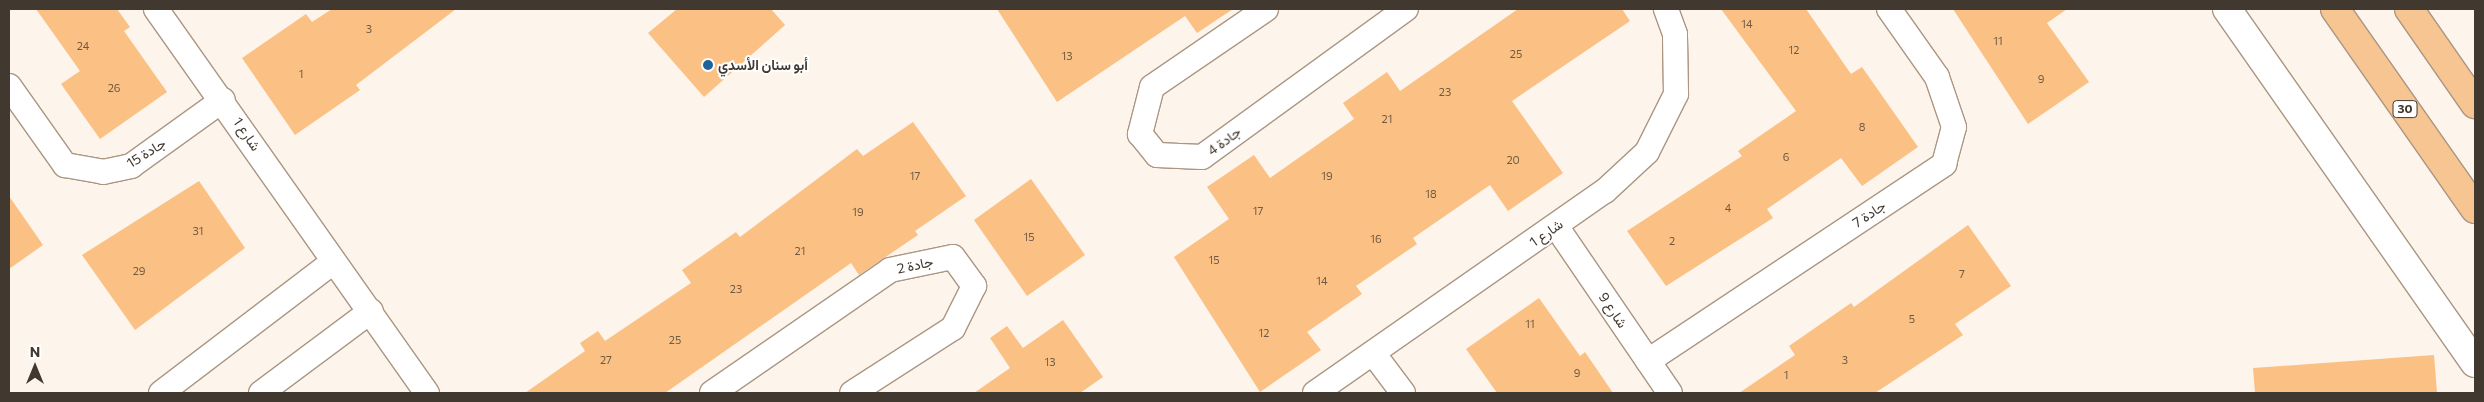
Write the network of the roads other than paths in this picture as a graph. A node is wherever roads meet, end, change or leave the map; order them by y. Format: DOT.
graph roads {
  1 [pos="1266,9"];
  2 [pos="1406,9"];
  3 [pos="1666,9"];
  4 [pos="1889,9"];
  5 [pos="2227,9"];
  6 [pos="2335,9"];
  7 [pos="2409,9"];
  8 [pos="167,12"];
  9 [pos="9,86"];
  10 [pos="223,100"];
  11 [pos="2475,104"];
  12 [pos="2475,209"];
  13 [pos="1556,226"];
  14 [pos="333,262"];
  15 [pos="371,311"];
  16 [pos="1373,352"];
  17 [pos="1648,361"];
  18 [pos="2475,363"];
  19 [pos="161,393"];
  20 [pos="261,393"];
  21 [pos="427,393"];
  22 [pos="712,393"];
  23 [pos="852,393"];
  24 [pos="1316,393"];
  25 [pos="1403,393"];
  26 [pos="1670,393"];
  1 -- 2 [label="street, جادة 4"];
  3 -- 13 [label="street, شارع 1"];
  4 -- 17 [label="street, جادة 7"];
  5 -- 18 [label="main road"];
  6 -- 12 [label="highway, 30"];
  7 -- 11 [label="highway"];
  8 -- 10 [label="street, شارع 1"];
  9 -- 10 [label="street, جادة 15"];
  10 -- 14 [label="street, شارع 1"];
  13 -- 16 [label="street, شارع 1"];
  13 -- 17 [label="street, شارع 9"];
  14 -- 15 [label="street, شارع 1"];
  14 -- 19 [label="street"];
  15 -- 20 [label="street"];
  15 -- 21 [label="street, شارع 1"];
  16 -- 24 [label="street, شارع 1"];
  16 -- 25 [label="street"];
  17 -- 26 [label="street, شارع 9"];
  22 -- 23 [label="street, جادة 2"];
}
